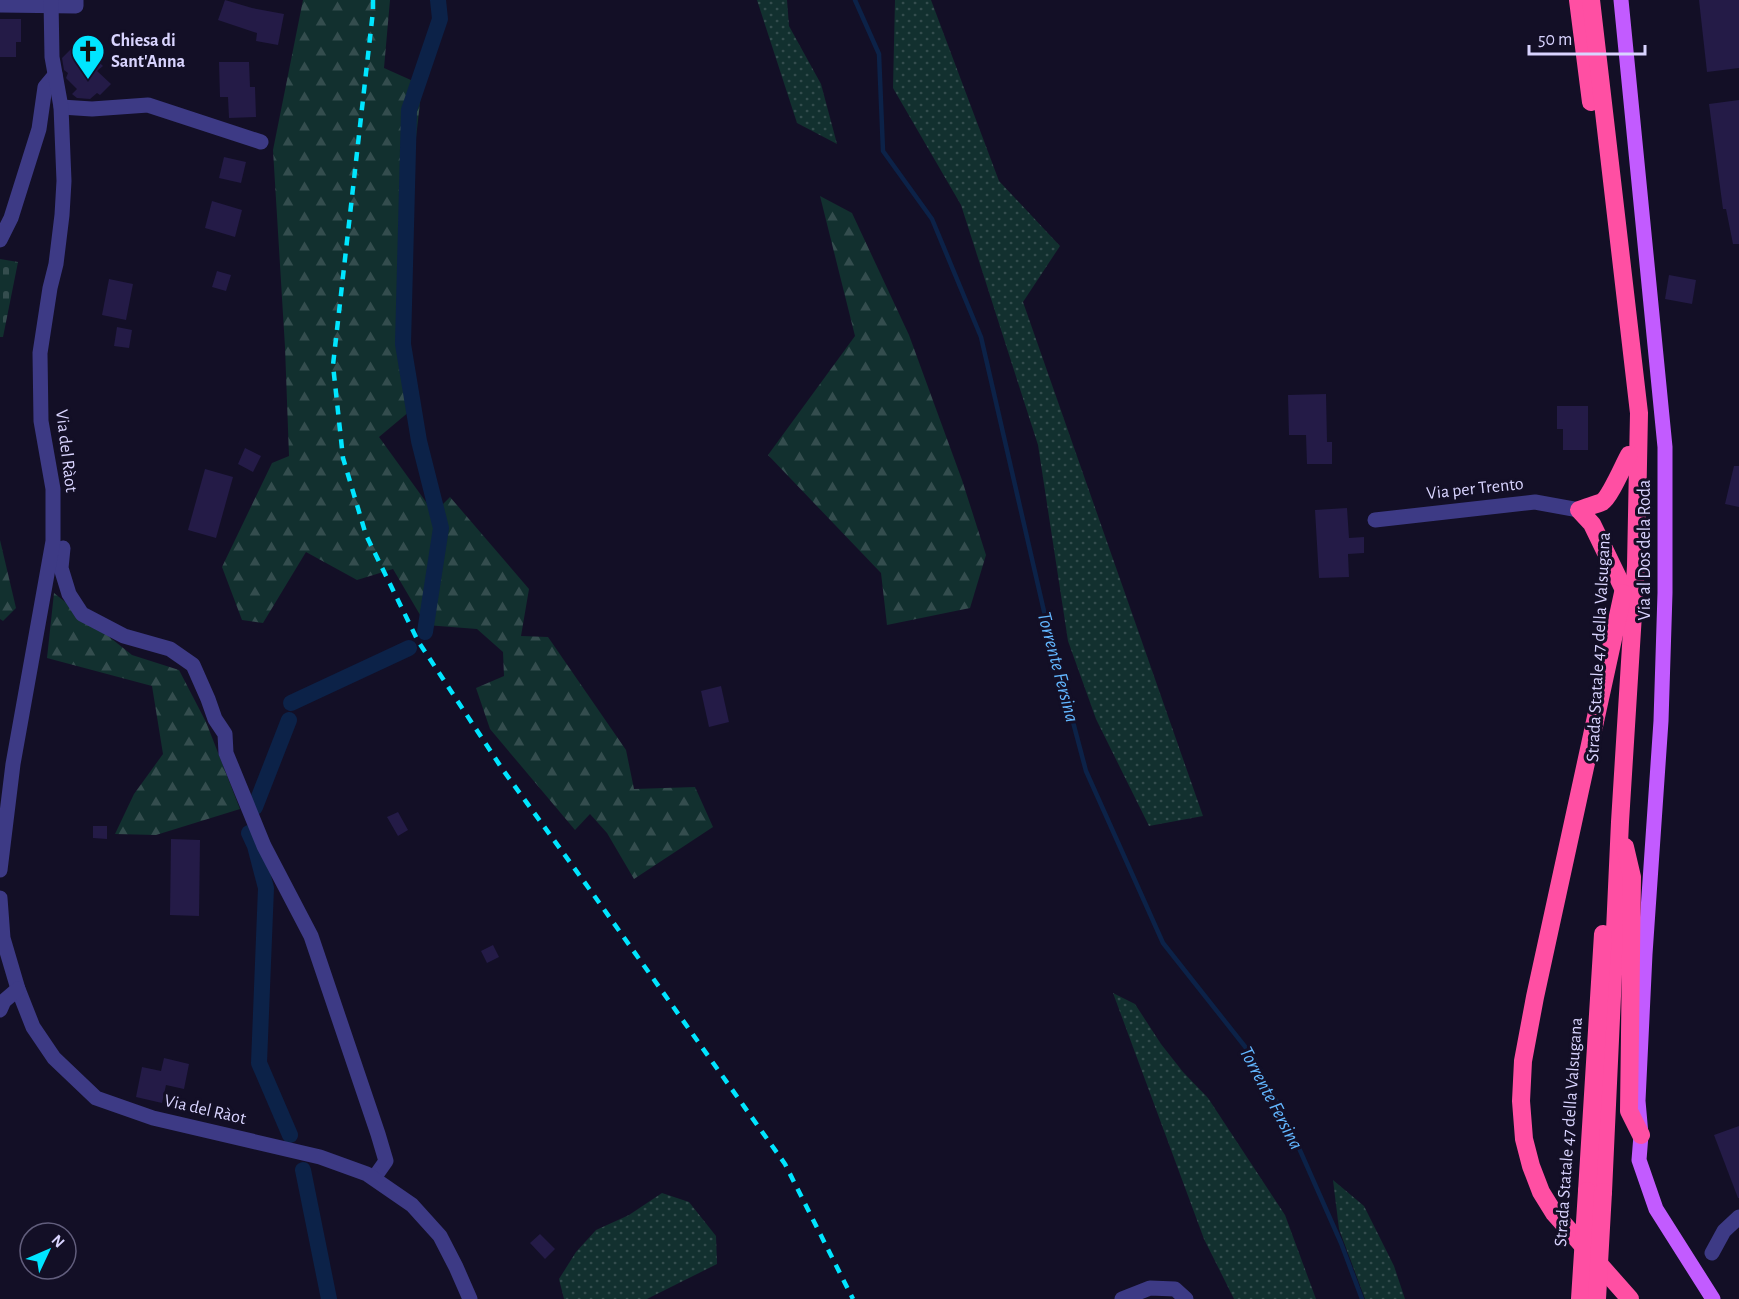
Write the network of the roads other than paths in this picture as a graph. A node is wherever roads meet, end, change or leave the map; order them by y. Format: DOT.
graph roads {
  1 [pos="76,0"];
  2 [pos="1573,0"];
  3 [pos="1578,0"];
  4 [pos="1591,0"];
  5 [pos="1621,0"];
  6 [pos="51,3"];
  7 [pos="0,5"];
  8 [pos="1581,19"];
  9 [pos="55,75"];
  10 [pos="61,107"];
  11 [pos="261,142"];
  12 [pos="0,240"];
  13 [pos="1629,455"];
  14 [pos="1579,510"];
  15 [pos="1375,520"];
  16 [pos="63,548"];
  17 [pos="1623,590"];
  18 [pos="1620,822"];
  19 [pos="0,870"];
  20 [pos="0,898"];
  21 [pos="18,989"];
  22 [pos="0,1010"];
  23 [pos="1641,1135"];
  24 [pos="374,1179"];
  25 [pos="1595,1191"];
  26 [pos="1739,1217"];
  27 [pos="1712,1253"];
  28 [pos="1711,1295"];
  29 [pos="470,1299"];
  30 [pos="1122,1299"];
  31 [pos="1186,1299"];
  32 [pos="1580,1299"];
  33 [pos="1597,1299"];
  34 [pos="1630,1299"];
  1 -- 6 [label="street"];
  2 -- 8 [label="highway"];
  3 -- 8 [label="highway, Strada Statale 47 della Valsugana"];
  4 -- 18 [label="highway, Strada Statale 47 della Valsugana"];
  5 -- 23 [label="main road, Via al Dos dela Roda"];
  6 -- 7 [label="street"];
  6 -- 9 [label="street, Via del Ràot"];
  8 -- 13 [label="highway, Strada Statale 47 della Valsugana"];
  9 -- 10 [label="street, Via del Ràot"];
  9 -- 12 [label="street"];
  10 -- 11 [label="street"];
  10 -- 19 [label="street, Via del Ràot"];
  13 -- 14 [label="highway"];
  13 -- 17 [label="highway, Strada Statale 47 della Valsugana"];
  14 -- 15 [label="street, Via per Trento"];
  14 -- 17 [label="highway"];
  16 -- 24 [label="street"];
  17 -- 25 [label="highway, Strada Statale 47 della Valsugana"];
  17 -- 34 [label="highway"];
  18 -- 23 [label="highway"];
  18 -- 25 [label="highway, Strada Statale 47 della Valsugana"];
  20 -- 21 [label="street, Via del Ràot"];
  21 -- 22 [label="street"];
  21 -- 24 [label="street, Via del Ràot"];
  23 -- 28 [label="main road, Via al Dos dela Roda"];
  24 -- 29 [label="street, Via del Ràot"];
  25 -- 32 [label="highway, Strada Statale 47 della Valsugana, bridge"];
  25 -- 33 [label="highway, Strada Statale 47 della Valsugana, bridge"];
  26 -- 27 [label="street"];
  30 -- 31 [label="street"];
}
